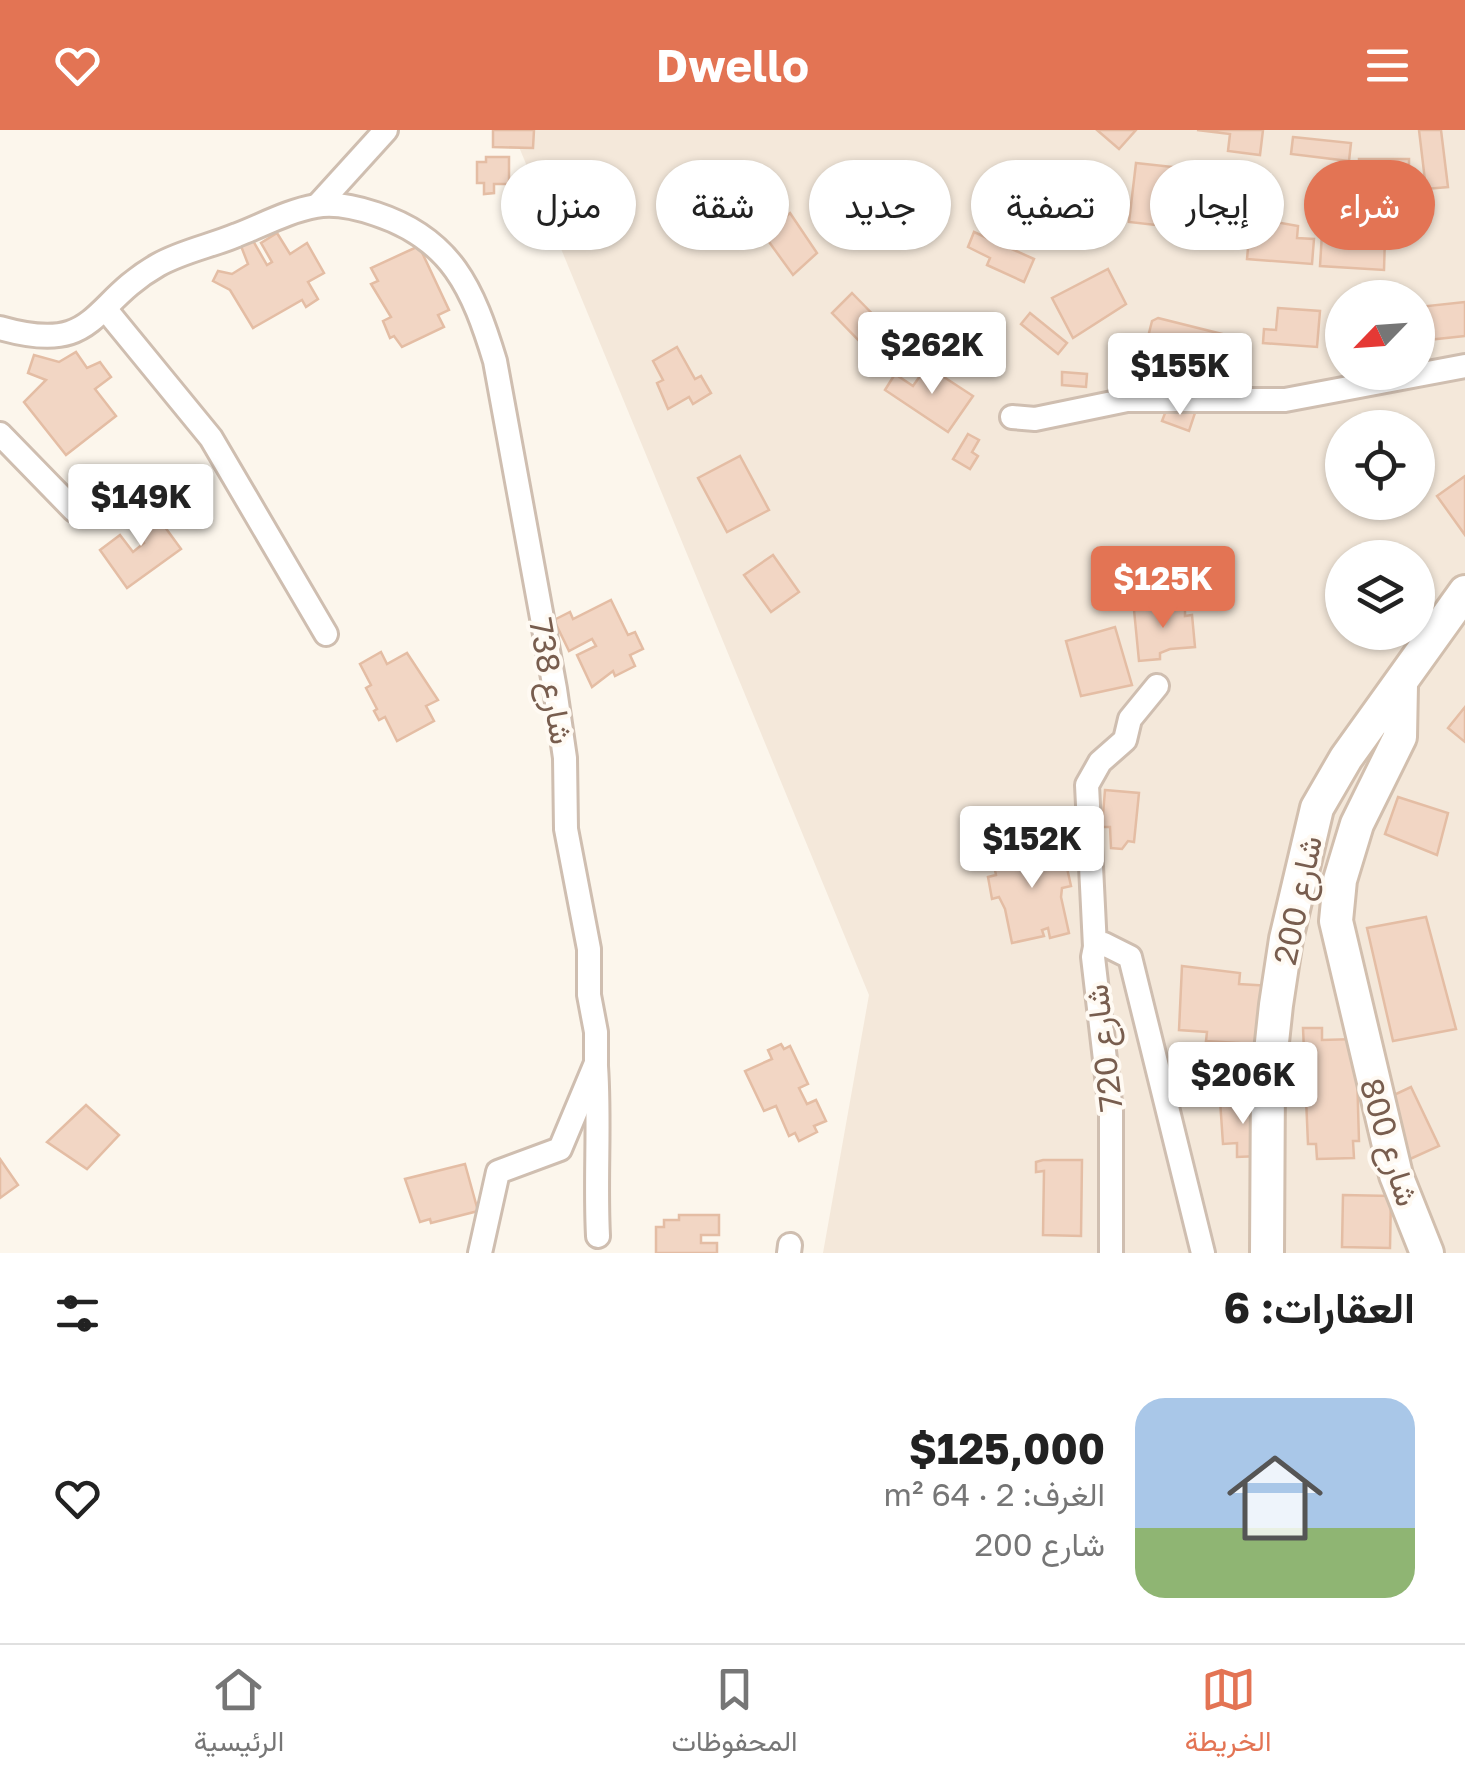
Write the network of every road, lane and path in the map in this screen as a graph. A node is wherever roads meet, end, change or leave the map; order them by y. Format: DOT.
graph roads {
  1 [pos="386,130"];
  2 [pos="318,206"];
  3 [pos="106,311"];
  4 [pos="0,328"];
  5 [pos="1465,366"];
  6 [pos="1012,417"];
  7 [pos="0,434"];
  8 [pos="74,510"];
  9 [pos="1465,592"];
  10 [pos="326,634"];
  11 [pos="1401,685"];
  12 [pos="1157,686"];
  13 [pos="1095,947"];
  14 [pos="596,1063"];
  15 [pos="598,1236"];
  16 [pos="480,1253"];
  17 [pos="1111,1253"];
  18 [pos="1203,1253"];
  19 [pos="1267,1253"];
  20 [pos="1426,1253"];
  1 -- 2 [label="street"];
  2 -- 3 [label="street"];
  2 -- 14 [label="street, شارع 738"];
  3 -- 4 [label="street"];
  3 -- 10 [label="street"];
  5 -- 6 [label="street"];
  7 -- 8 [label="street"];
  9 -- 11 [label="main road, شارع 200"];
  11 -- 19 [label="main road, شارع 200"];
  11 -- 20 [label="main road, شارع 800"];
  12 -- 13 [label="street"];
  13 -- 17 [label="street, شارع 720"];
  13 -- 18 [label="street, شارع 720"];
  14 -- 15 [label="street"];
  14 -- 16 [label="street, شارع 738"];
}
